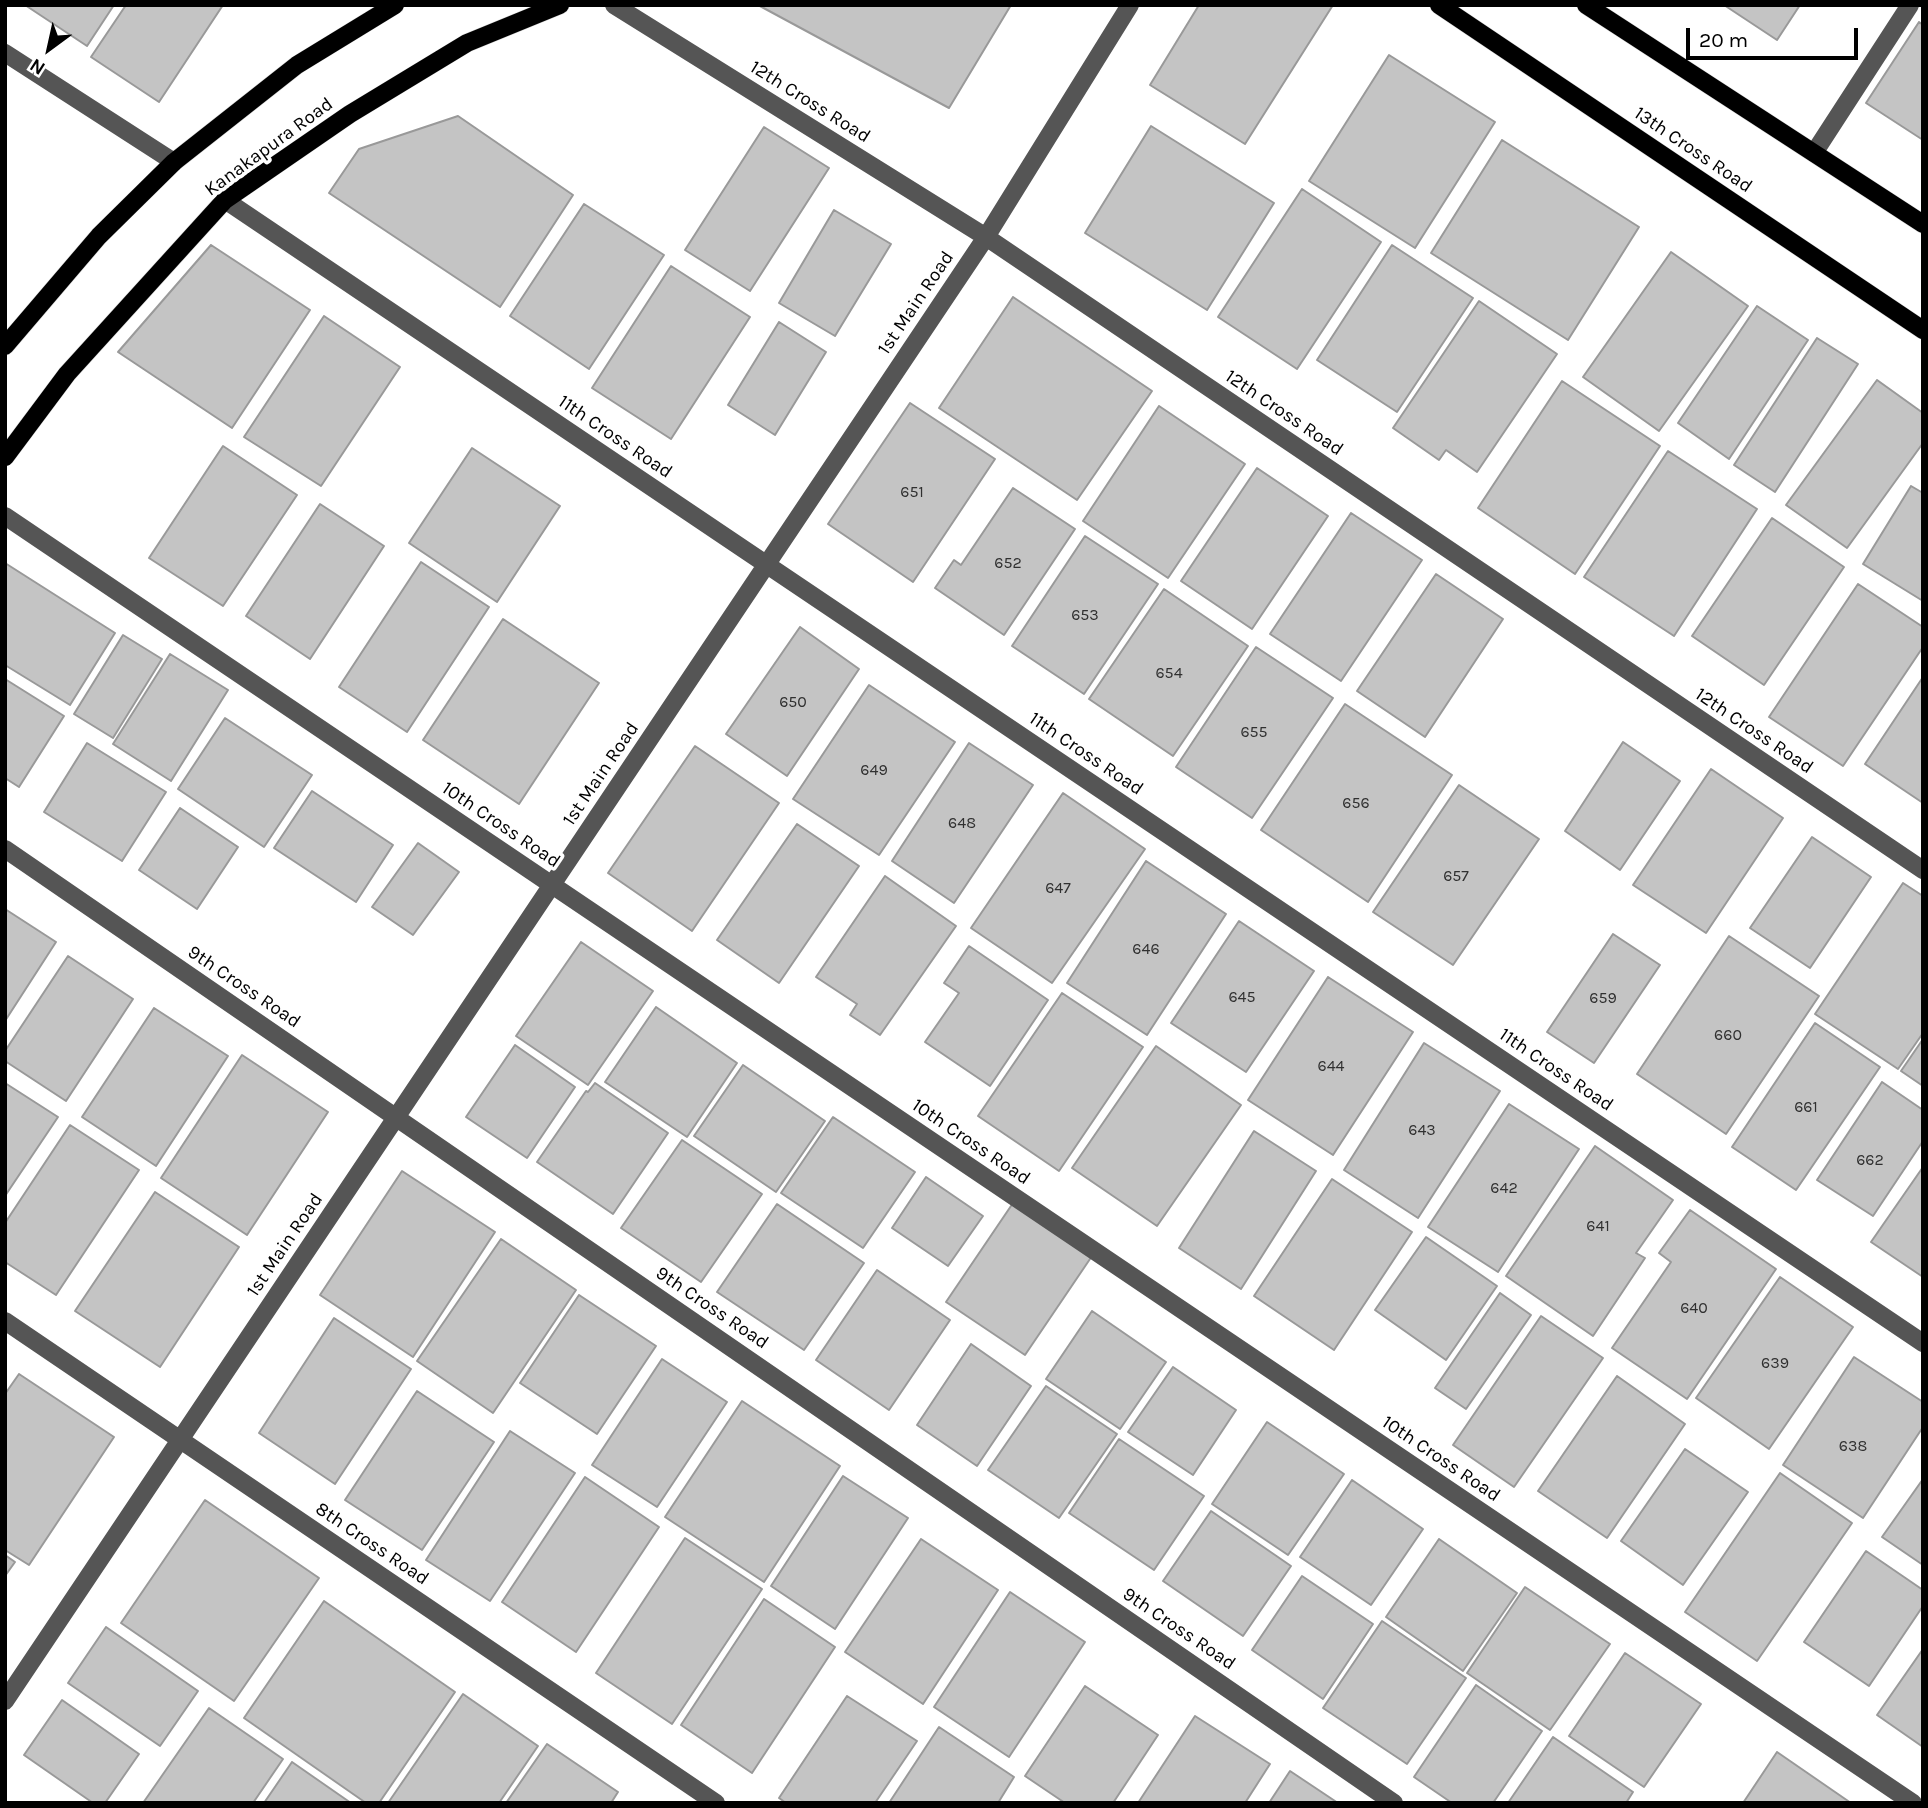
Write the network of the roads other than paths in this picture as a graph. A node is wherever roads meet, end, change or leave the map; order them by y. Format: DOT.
graph roads {
  1 [pos="395,5"];
  2 [pos="560,5"];
  3 [pos="614,5"];
  4 [pos="1130,5"];
  5 [pos="1439,5"];
  6 [pos="1586,5"];
  7 [pos="1910,5"];
  8 [pos="5,53"];
  9 [pos="1814,153"];
  10 [pos="174,162"];
  11 [pos="225,200"];
  12 [pos="1923,224"];
  13 [pos="986,237"];
  14 [pos="1923,330"];
  15 [pos="5,346"];
  16 [pos="5,457"];
  17 [pos="5,516"];
  18 [pos="766,564"];
  19 [pos="5,849"];
  20 [pos="1923,870"];
  21 [pos="552,885"];
  22 [pos="396,1117"];
  23 [pos="5,1321"];
  24 [pos="1923,1343"];
  25 [pos="180,1440"];
  26 [pos="5,1701"];
  27 [pos="716,1803"];
  28 [pos="1394,1803"];
  29 [pos="1913,1803"];
  1 -- 10 [label="main road"];
  2 -- 11 [label="main road, Kanakapura Road"];
  3 -- 13 [label="street, 12th Cross Road"];
  4 -- 13 [label="street, 1st Main Road"];
  5 -- 14 [label="main road, 13th Cross Road"];
  6 -- 9 [label="main road"];
  7 -- 9 [label="street"];
  8 -- 10 [label="street"];
  9 -- 12 [label="main road"];
  10 -- 15 [label="main road"];
  11 -- 16 [label="main road, Kanakapura Road"];
  11 -- 18 [label="street, 11th Cross Road"];
  13 -- 18 [label="street, 1st Main Road"];
  13 -- 20 [label="street, 12th Cross Road"];
  17 -- 21 [label="street, 10th Cross Road"];
  18 -- 21 [label="street, 1st Main Road"];
  18 -- 24 [label="street, 11th Cross Road"];
  19 -- 22 [label="street, 9th Cross Road"];
  21 -- 22 [label="street, 1st Main Road"];
  21 -- 29 [label="street, 10th Cross Road"];
  22 -- 25 [label="street, 1st Main Road"];
  22 -- 28 [label="street, 9th Cross Road"];
  23 -- 25 [label="street, 8th Cross Road"];
  25 -- 26 [label="street, 1st Main Road"];
  25 -- 27 [label="street, 8th Cross Road"];
}
